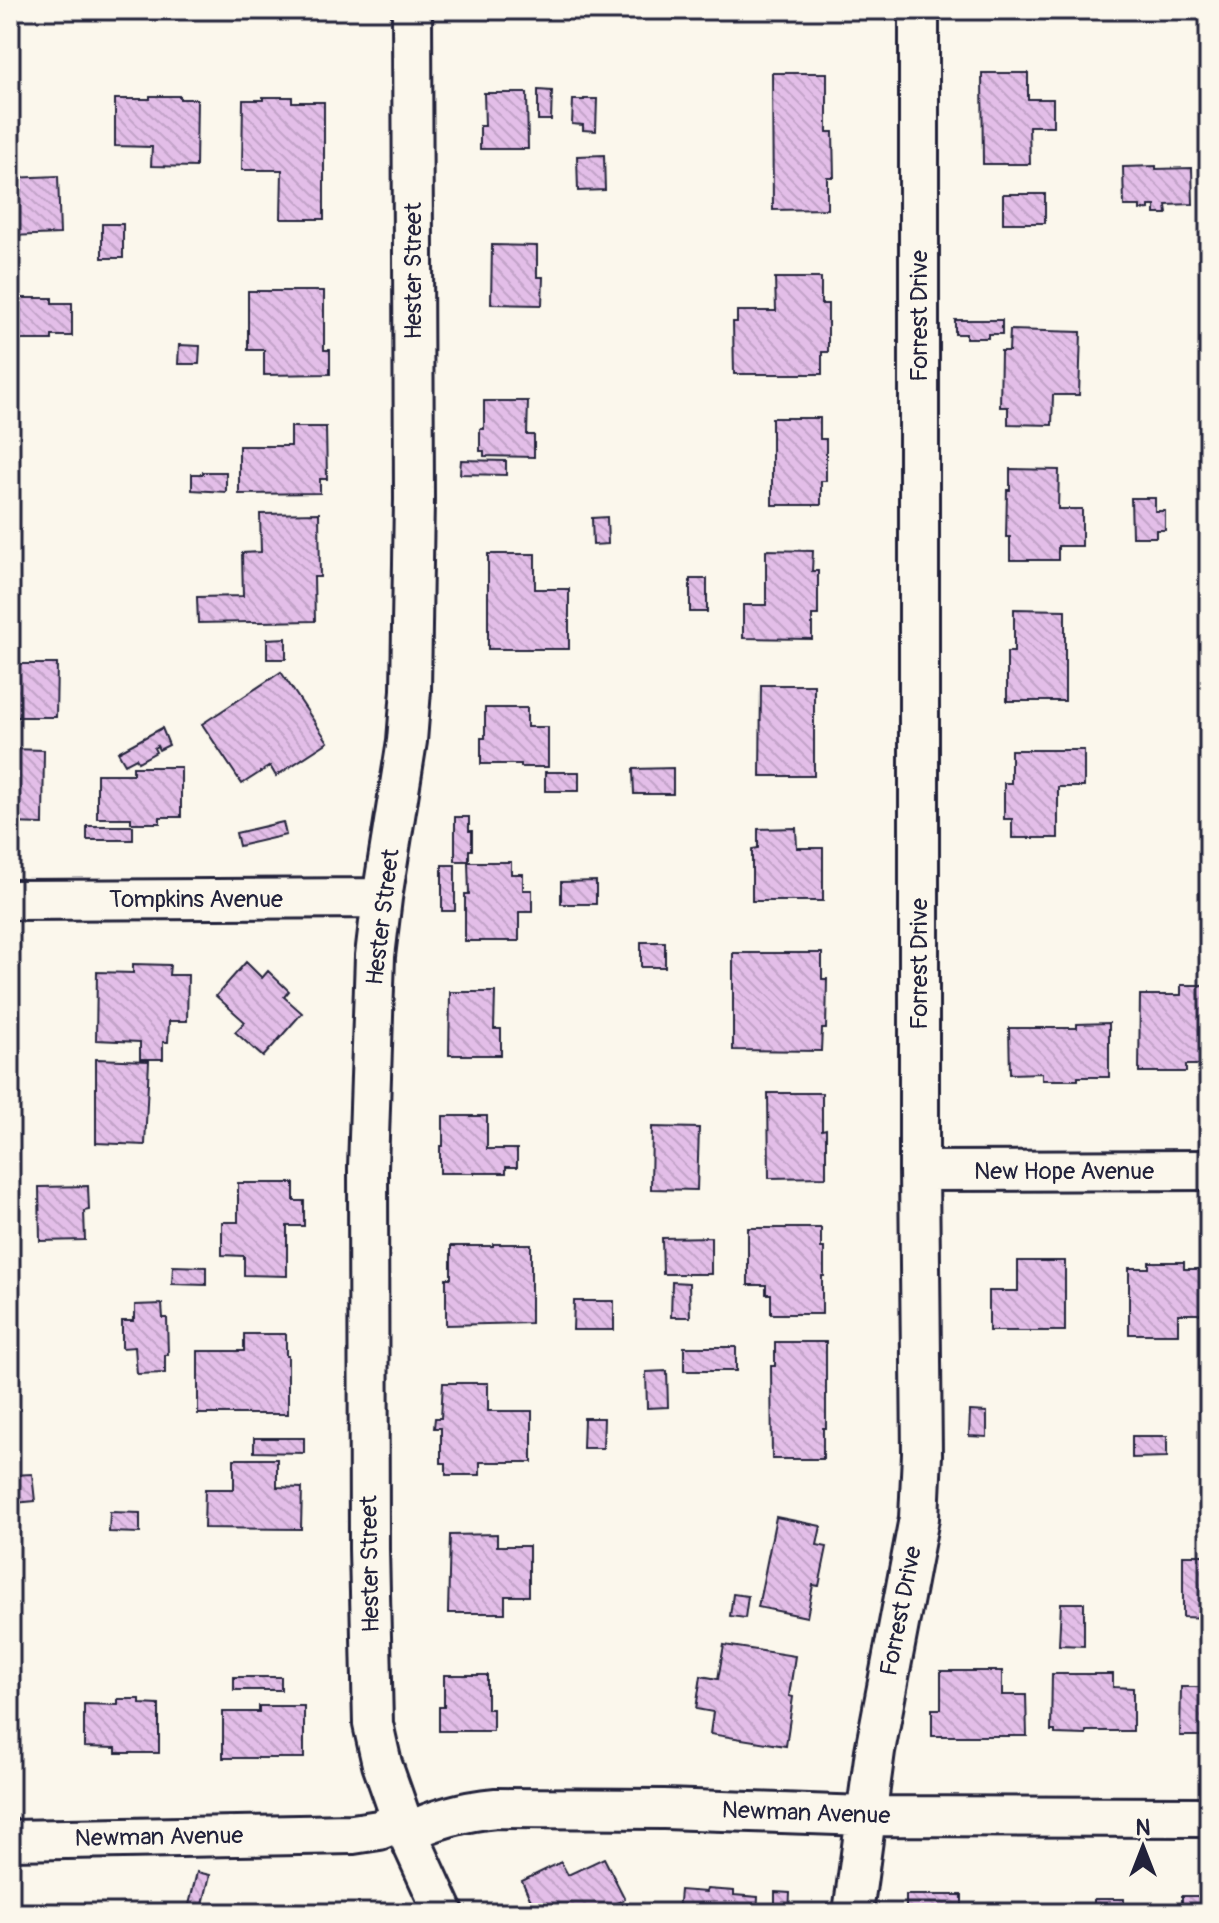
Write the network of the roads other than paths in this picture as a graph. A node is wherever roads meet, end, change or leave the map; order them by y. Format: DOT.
graph roads {
  1 [pos="412,10"];
  2 [pos="919,10"];
  3 [pos="382,898"];
  4 [pos="10,900"];
  5 [pos="1209,1170"];
  6 [pos="919,1171"];
  7 [pos="865,1816"];
  8 [pos="1209,1817"];
  9 [pos="404,1827"];
  10 [pos="10,1840"];
  11 [pos="444,1913"];
  12 [pos="853,1913"];
  1 -- 3 [label="street, Hester Street"];
  2 -- 6 [label="street, Forrest Drive"];
  3 -- 4 [label="street, Tompkins Avenue"];
  3 -- 9 [label="street, Hester Street"];
  5 -- 6 [label="street, New Hope Avenue"];
  6 -- 7 [label="street, Forrest Drive"];
  7 -- 8 [label="street, Newman Avenue"];
  7 -- 9 [label="street, Newman Avenue"];
  7 -- 12 [label="street, Forrest Drive"];
  9 -- 10 [label="street, Newman Avenue"];
  9 -- 11 [label="street, Hester Street"];
}
